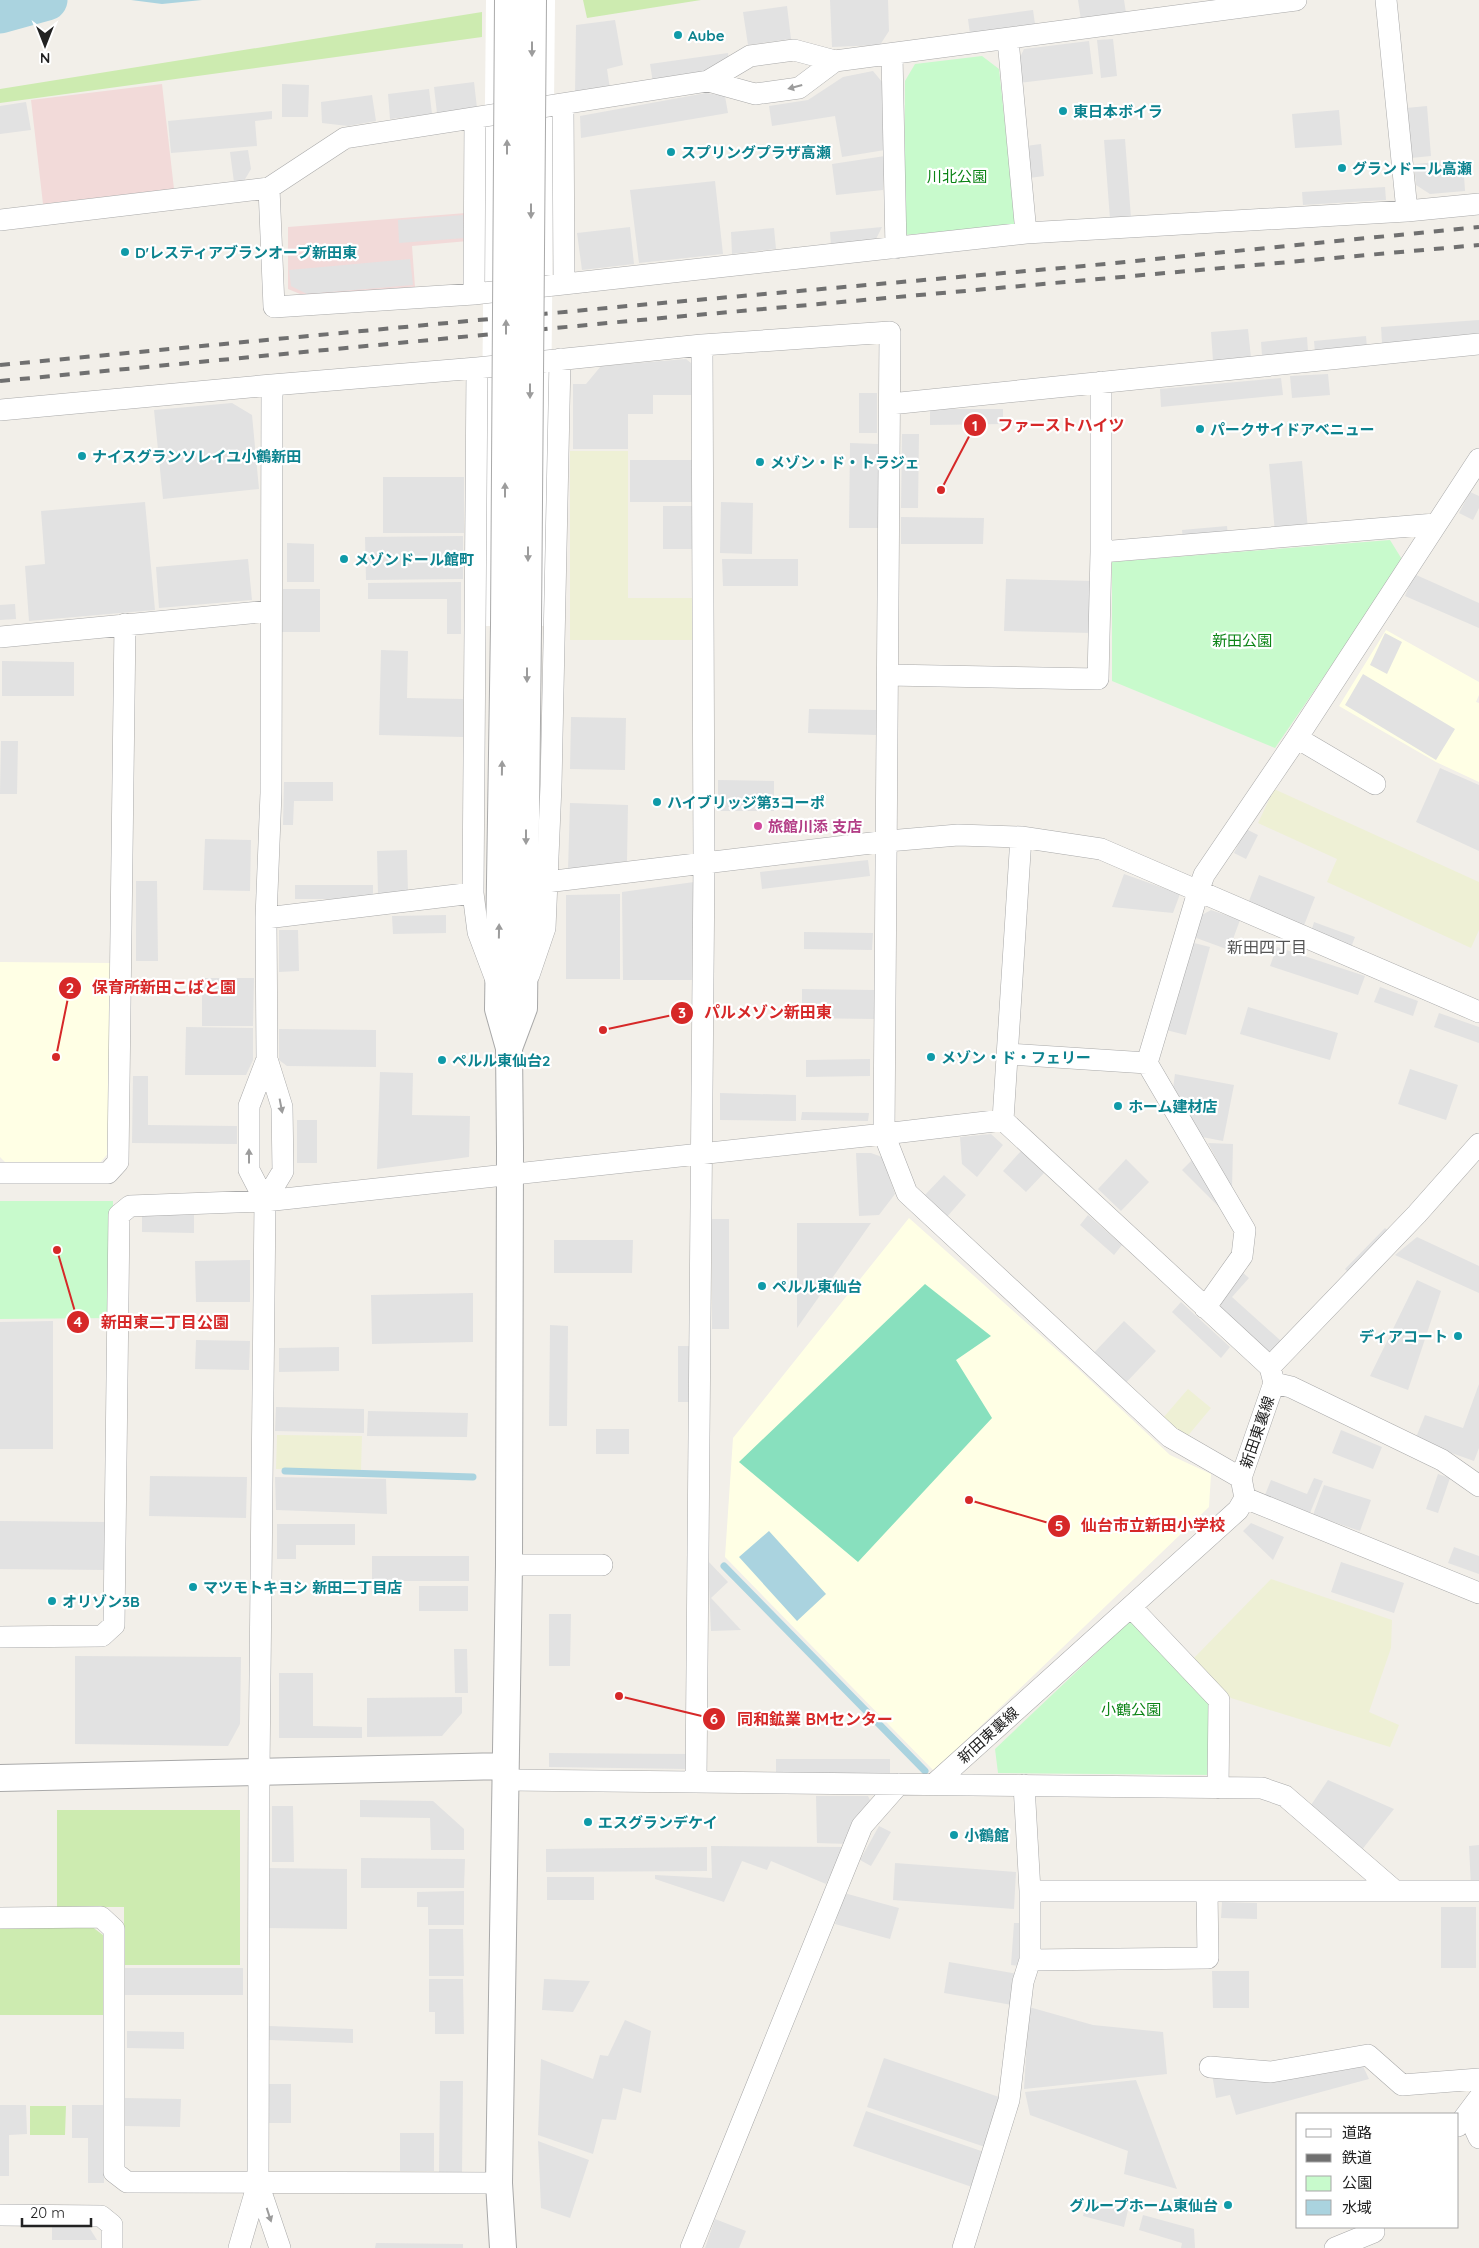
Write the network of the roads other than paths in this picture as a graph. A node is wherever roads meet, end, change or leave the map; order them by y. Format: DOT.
graph roads {
  1 [pos="508,0"];
  2 [pos="533,0"];
  3 [pos="1296,0"];
  4 [pos="1386,0"];
  5 [pos="1008,40"];
  6 [pos="892,54"];
  7 [pos="835,61"];
  8 [pos="708,82"];
  9 [pos="563,105"];
  10 [pos="475,119"];
  11 [pos="269,188"];
  12 [pos="1479,204"];
  13 [pos="1407,211"];
  14 [pos="0,220"];
  15 [pos="1026,233"];
  16 [pos="896,248"];
  17 [pos="564,284"];
  18 [pos="474,294"];
  19 [pos="1479,344"];
  20 [pos="702,345"];
  21 [pos="560,359"];
  22 [pos="477,368"];
  23 [pos="1101,382"];
  24 [pos="272,385"];
  25 [pos="890,404"];
  26 [pos="0,410"];
  27 [pos="1479,458"];
  28 [pos="1435,524"];
  29 [pos="1101,552"];
  30 [pos="270,611"];
  31 [pos="125,624"];
  32 [pos="516,626"];
  33 [pos="0,637"];
  34 [pos="888,675"];
  35 [pos="1297,738"];
  36 [pos="1375,784"];
  37 [pos="1020,838"];
  38 [pos="888,841"];
  39 [pos="704,863"];
  40 [pos="546,882"];
  41 [pos="1198,892"];
  42 [pos="473,893"];
  43 [pos="266,918"];
  44 [pos="498,987"];
  45 [pos="525,988"];
  46 [pos="1479,1012"];
  47 [pos="508,1048"];
  48 [pos="1009,1054"];
  49 [pos="267,1059"];
  50 [pos="1147,1063"];
  51 [pos="1004,1120"];
  52 [pos="884,1134"];
  53 [pos="1479,1144"];
  54 [pos="701,1154"];
  55 [pos="0,1173"];
  56 [pos="510,1176"];
  57 [pos="265,1201"];
  58 [pos="1205,1308"];
  59 [pos="1272,1375"];
  60 [pos="1479,1486"];
  61 [pos="1243,1488"];
  62 [pos="508,1565"];
  63 [pos="602,1565"];
  64 [pos="1479,1592"];
  65 [pos="1131,1607"];
  66 [pos="0,1637"];
  67 [pos="259,1772"];
  68 [pos="505,1773"];
  69 [pos="0,1778"];
  70 [pos="696,1782"];
  71 [pos="899,1784"];
  72 [pos="933,1784"];
  73 [pos="1024,1785"];
  74 [pos="1218,1788"];
  75 [pos="1030,1891"];
  76 [pos="1479,1891"];
  77 [pos="1207,1892"];
  78 [pos="1395,1892"];
  79 [pos="0,1918"];
  80 [pos="1030,1960"];
  81 [pos="1210,2067"];
  82 [pos="1479,2079"];
  83 [pos="1468,2113"];
  84 [pos="1479,2138"];
  85 [pos="258,2183"];
  86 [pos="499,2183"];
  87 [pos="0,2215"];
  88 [pos="1371,2235"];
  89 [pos="112,2248"];
  90 [pos="239,2248"];
  91 [pos="280,2248"];
  92 [pos="503,2248"];
  93 [pos="691,2248"];
  94 [pos="963,2248"];
  95 [pos="1335,2248"];
  32 -- 1 [label="street, one-way, bridge"];
  2 -- 32 [label="street, one-way, bridge"];
  3 -- 5 [label="street"];
  4 -- 13 [label="street"];
  5 -- 6 [label="street"];
  5 -- 15 [label="street"];
  6 -- 7 [label="street"];
  6 -- 16 [label="street"];
  7 -- 8 [label="street"];
  7 -- 8 [label="street, one-way"];
  8 -- 9 [label="street"];
  9 -- 10 [label="street"];
  9 -- 17 [label="street"];
  10 -- 11 [label="street"];
  10 -- 18 [label="street"];
  11 -- 14 [label="street"];
  11 -- 18 [label="street"];
  12 -- 13 [label="street"];
  13 -- 15 [label="street"];
  15 -- 16 [label="street"];
  16 -- 17 [label="street"];
  17 -- 18 [label="street"];
  19 -- 23 [label="street"];
  20 -- 21 [label="street"];
  20 -- 25 [label="street"];
  20 -- 39 [label="street"];
  21 -- 22 [label="street"];
  21 -- 40 [label="street"];
  22 -- 24 [label="street"];
  22 -- 42 [label="street"];
  23 -- 25 [label="street"];
  23 -- 29 [label="street"];
  24 -- 26 [label="street"];
  24 -- 30 [label="street"];
  25 -- 34 [label="street"];
  27 -- 28 [label="street"];
  28 -- 29 [label="street"];
  28 -- 35 [label="street"];
  29 -- 34 [label="street"];
  30 -- 31 [label="street"];
  30 -- 43 [label="street"];
  31 -- 33 [label="street"];
  31 -- 55 [label="street"];
  44 -- 32 [label="street, one-way"];
  32 -- 45 [label="street, one-way"];
  34 -- 38 [label="street"];
  35 -- 36 [label="street"];
  35 -- 41 [label="street"];
  37 -- 38 [label="street"];
  37 -- 41 [label="street"];
  37 -- 48 [label="street"];
  38 -- 39 [label="street"];
  38 -- 52 [label="street"];
  39 -- 40 [label="street"];
  39 -- 54 [label="street"];
  40 -- 45 [label="street"];
  41 -- 46 [label="street"];
  41 -- 50 [label="street"];
  42 -- 43 [label="street"];
  42 -- 44 [label="street"];
  43 -- 49 [label="street"];
  44 -- 47 [label="street"];
  45 -- 47 [label="street"];
  47 -- 56 [label="street"];
  48 -- 50 [label="street"];
  48 -- 51 [label="street"];
  57 -- 49 [label="street, one-way"];
  49 -- 57 [label="street, one-way"];
  50 -- 58 [label="street"];
  51 -- 52 [label="street"];
  51 -- 58 [label="street"];
  52 -- 54 [label="street"];
  52 -- 61 [label="street"];
  53 -- 59 [label="street, 新田東裏線"];
  54 -- 56 [label="street"];
  54 -- 70 [label="street"];
  56 -- 57 [label="street"];
  56 -- 62 [label="street"];
  57 -- 66 [label="street"];
  57 -- 67 [label="street"];
  58 -- 59 [label="street"];
  59 -- 60 [label="street"];
  59 -- 61 [label="street, 新田東裏線"];
  61 -- 64 [label="street"];
  61 -- 65 [label="street, 新田東裏線"];
  62 -- 63 [label="street"];
  62 -- 68 [label="street"];
  65 -- 72 [label="street, 新田東裏線"];
  65 -- 74 [label="street"];
  67 -- 68 [label="street"];
  67 -- 69 [label="street"];
  67 -- 85 [label="street"];
  68 -- 70 [label="street"];
  68 -- 86 [label="street"];
  70 -- 71 [label="street"];
  71 -- 72 [label="street"];
  71 -- 93 [label="street"];
  72 -- 73 [label="street"];
  73 -- 74 [label="street"];
  73 -- 75 [label="street"];
  74 -- 78 [label="street"];
  75 -- 77 [label="street"];
  75 -- 80 [label="street"];
  76 -- 78 [label="street"];
  77 -- 78 [label="street"];
  77 -- 80 [label="street"];
  79 -- 85 [label="street"];
  80 -- 94 [label="street"];
  81 -- 82 [label="street"];
  83 -- 84 [label="street"];
  85 -- 86 [label="street"];
  85 -- 90 [label="street"];
  85 -- 91 [label="street, one-way"];
  86 -- 92 [label="street"];
  87 -- 89 [label="street"];
  88 -- 95 [label="street"];
}
